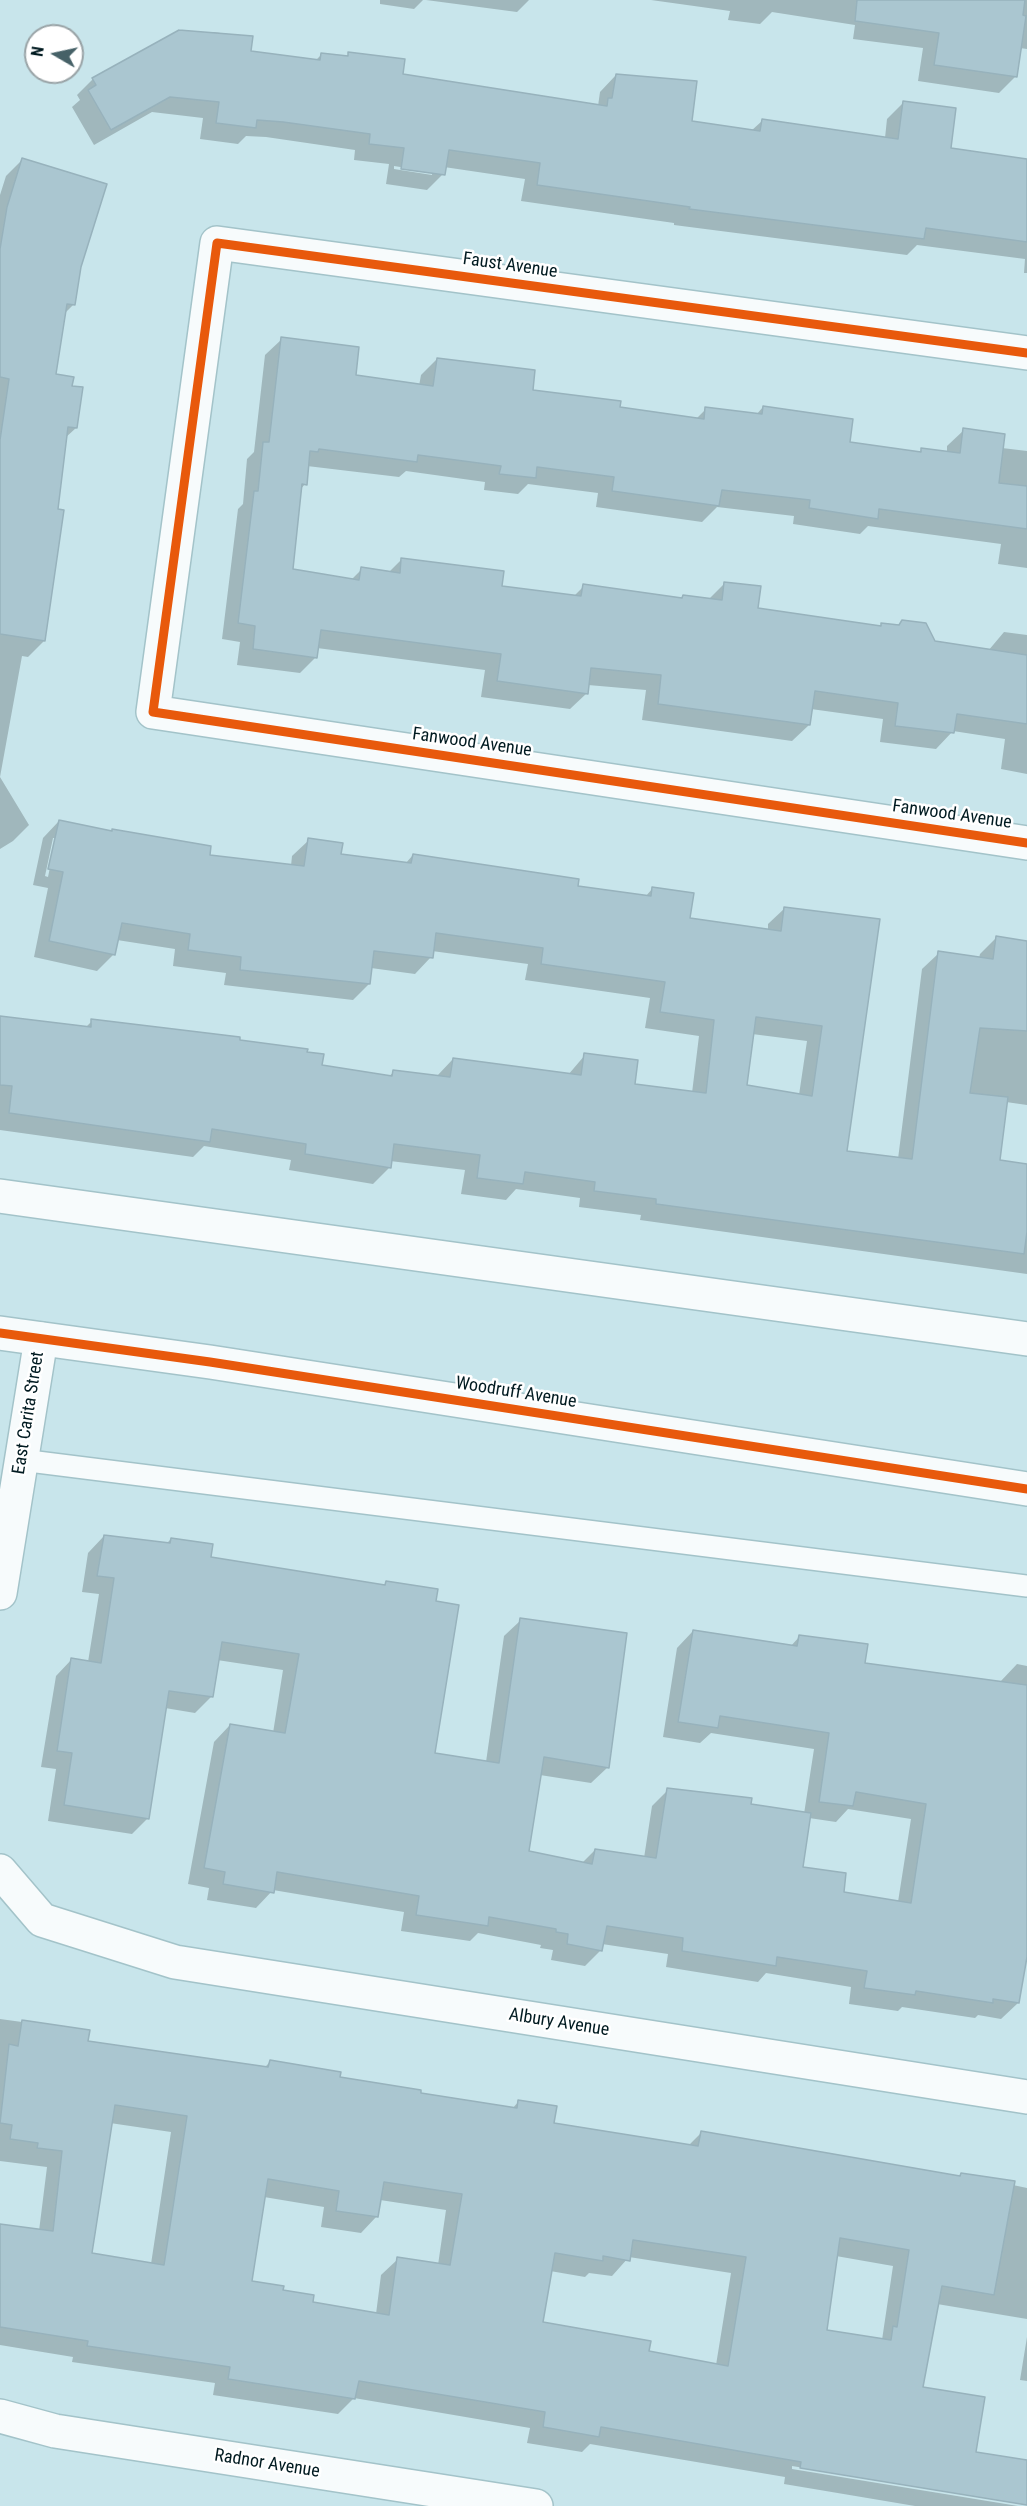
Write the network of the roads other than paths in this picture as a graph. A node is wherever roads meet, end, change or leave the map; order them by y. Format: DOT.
graph roads {
  1 [pos="1027,353"];
  2 [pos="185,471"];
  3 [pos="1027,843"];
  4 [pos="0,1196"];
  5 [pos="0,1333"];
  6 [pos="41,1339"];
  7 [pos="1027,1339"];
  8 [pos="21,1460"];
  9 [pos="1027,1490"];
  10 [pos="1027,1586"];
  11 [pos="0,1593"];
  12 [pos="0,1871"];
  13 [pos="1027,2097"];
  14 [pos="0,2416"];
  15 [pos="536,2506"];
  1 -- 2 [label="street, Faust Avenue"];
  2 -- 3 [label="street, Fanwood Avenue"];
  4 -- 7 [label="street"];
  5 -- 6 [label="street, Woodruff Avenue"];
  6 -- 8 [label="street, East Carita Street"];
  6 -- 9 [label="street, Woodruff Avenue"];
  8 -- 10 [label="lane"];
  8 -- 11 [label="street, East Carita Street"];
  12 -- 13 [label="street, Albury Avenue"];
  14 -- 15 [label="street, Radnor Avenue"];
}
